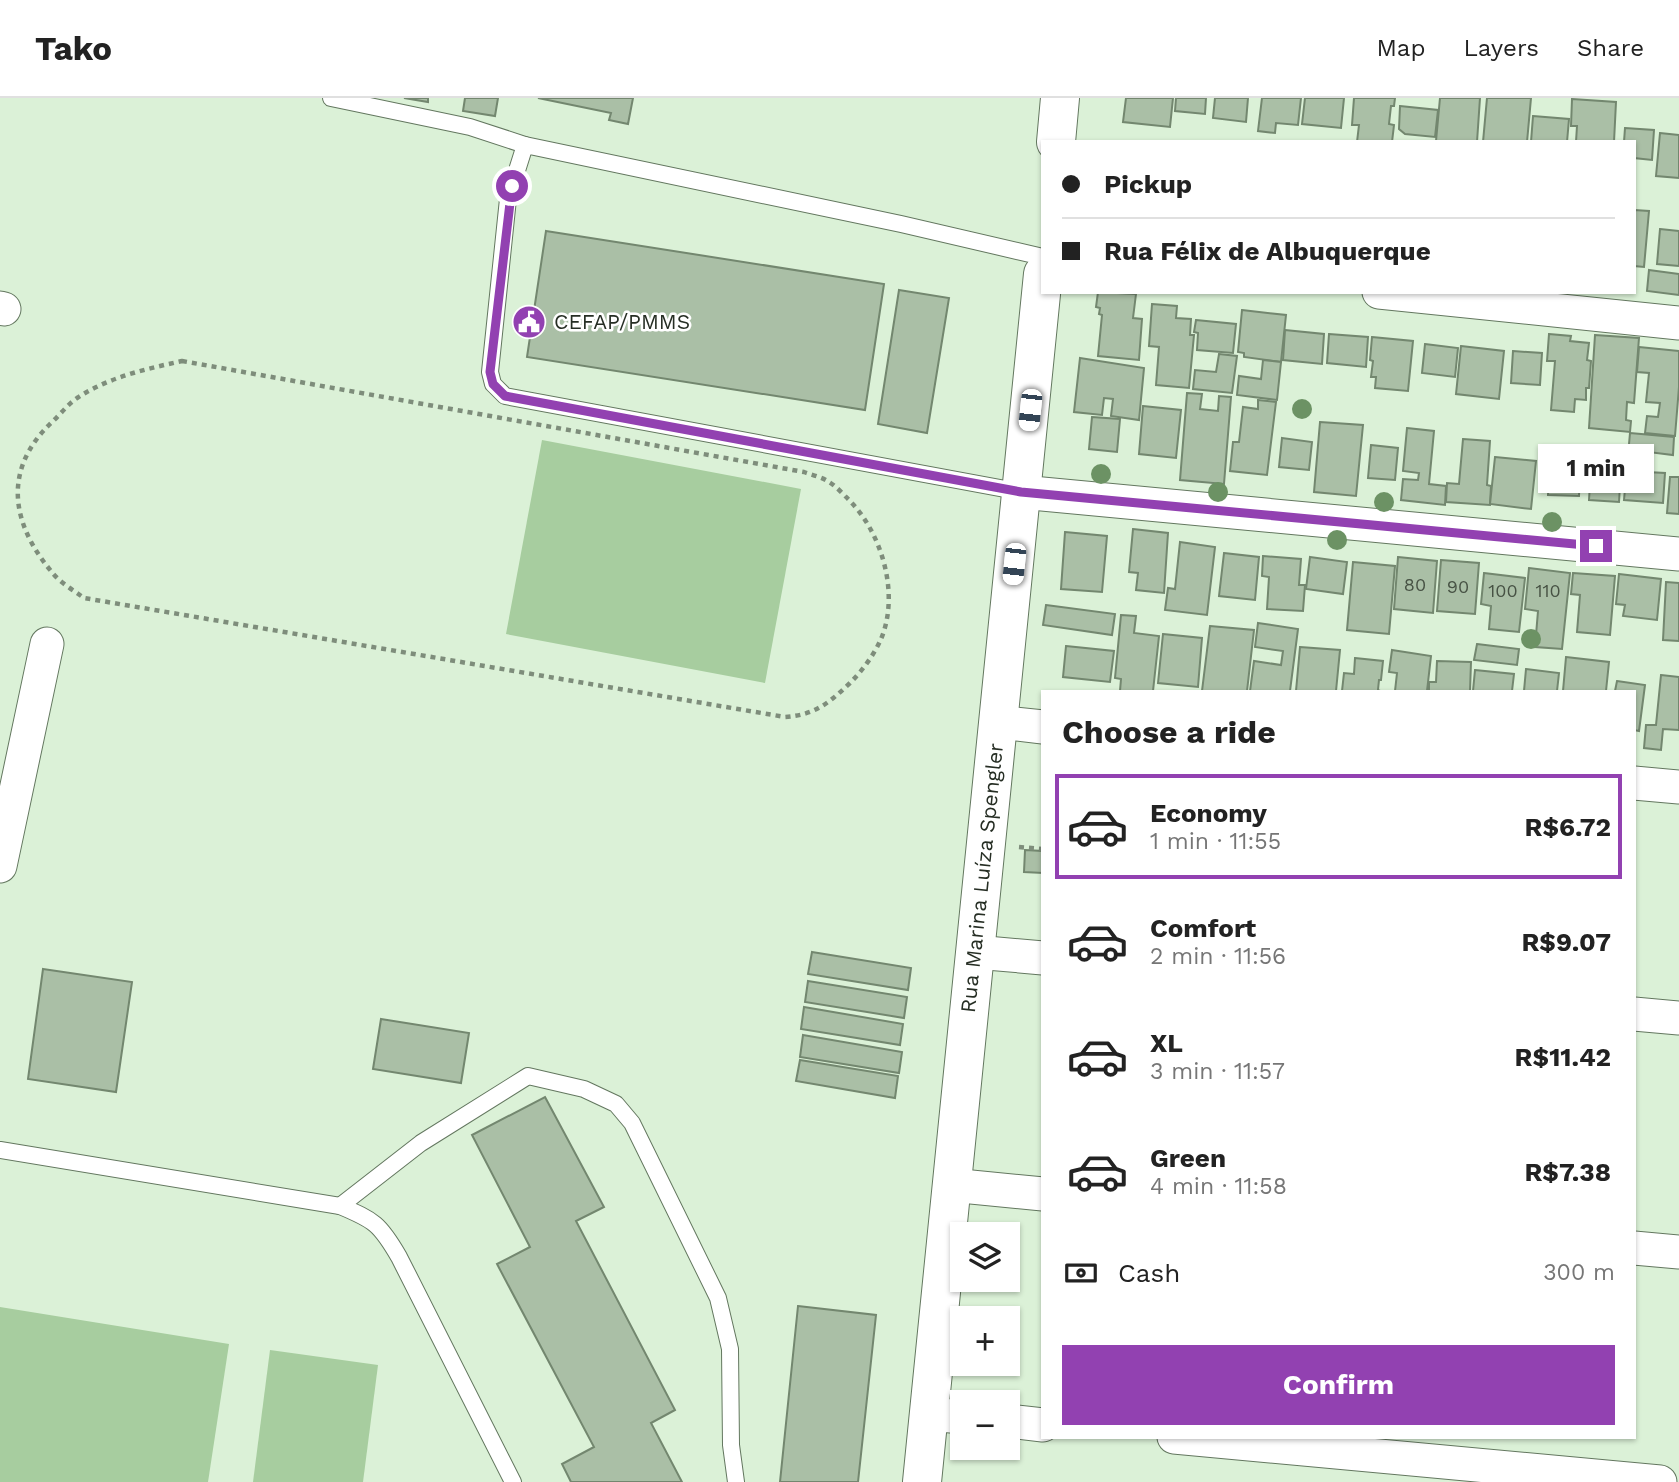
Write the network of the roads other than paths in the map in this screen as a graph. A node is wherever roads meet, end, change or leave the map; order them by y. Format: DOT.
graph roads {
  1 [pos="331,98"];
  2 [pos="1060,98"];
  3 [pos="1056,140"];
  4 [pos="526,145"];
  5 [pos="1041,257"];
  6 [pos="1041,294"];
  7 [pos="1398,294"];
  8 [pos="1679,323"];
  9 [pos="1021,492"];
  10 [pos="1679,554"];
  11 [pos="47,645"];
  12 [pos="998,722"];
  13 [pos="1041,727"];
  14 [pos="1636,783"];
  15 [pos="1679,787"];
  16 [pos="0,866"];
  17 [pos="975,952"];
  18 [pos="1041,958"];
  19 [pos="1636,1014"];
  20 [pos="1679,1018"];
  21 [pos="0,1150"];
  22 [pos="951,1185"];
  23 [pos="1041,1194"];
  24 [pos="340,1206"];
  25 [pos="1636,1248"];
  26 [pos="1679,1252"];
  27 [pos="946,1415"];
  28 [pos="1020,1422"];
  29 [pos="1041,1424"];
  30 [pos="1196,1439"];
  31 [pos="513,1482"];
  32 [pos="736,1482"];
  33 [pos="922,1482"];
  34 [pos="1660,1482"];
  1 -- 4 [label="lane"];
  2 -- 3 [label="street"];
  4 -- 5 [label="lane"];
  4 -- 9 [label="lane"];
  6 -- 9 [label="street, Rua Marina Luíza Spengler"];
  7 -- 8 [label="street"];
  9 -- 10 [label="street"];
  9 -- 12 [label="street, Rua Marina Luíza Spengler"];
  11 -- 16 [label="street"];
  12 -- 13 [label="street"];
  12 -- 17 [label="street, Rua Marina Luíza Spengler"];
  14 -- 15 [label="street"];
  17 -- 18 [label="street"];
  17 -- 22 [label="street, Rua Marina Luíza Spengler"];
  19 -- 20 [label="street"];
  21 -- 24 [label="lane"];
  22 -- 23 [label="street"];
  22 -- 27 [label="street, Rua Marina Luíza Spengler"];
  24 -- 31 [label="lane"];
  24 -- 32 [label="lane"];
  25 -- 26 [label="street"];
  27 -- 33 [label="street, Rua Marina Luíza Spengler"];
  28 -- 29 [label="street"];
  30 -- 34 [label="street"];
}
